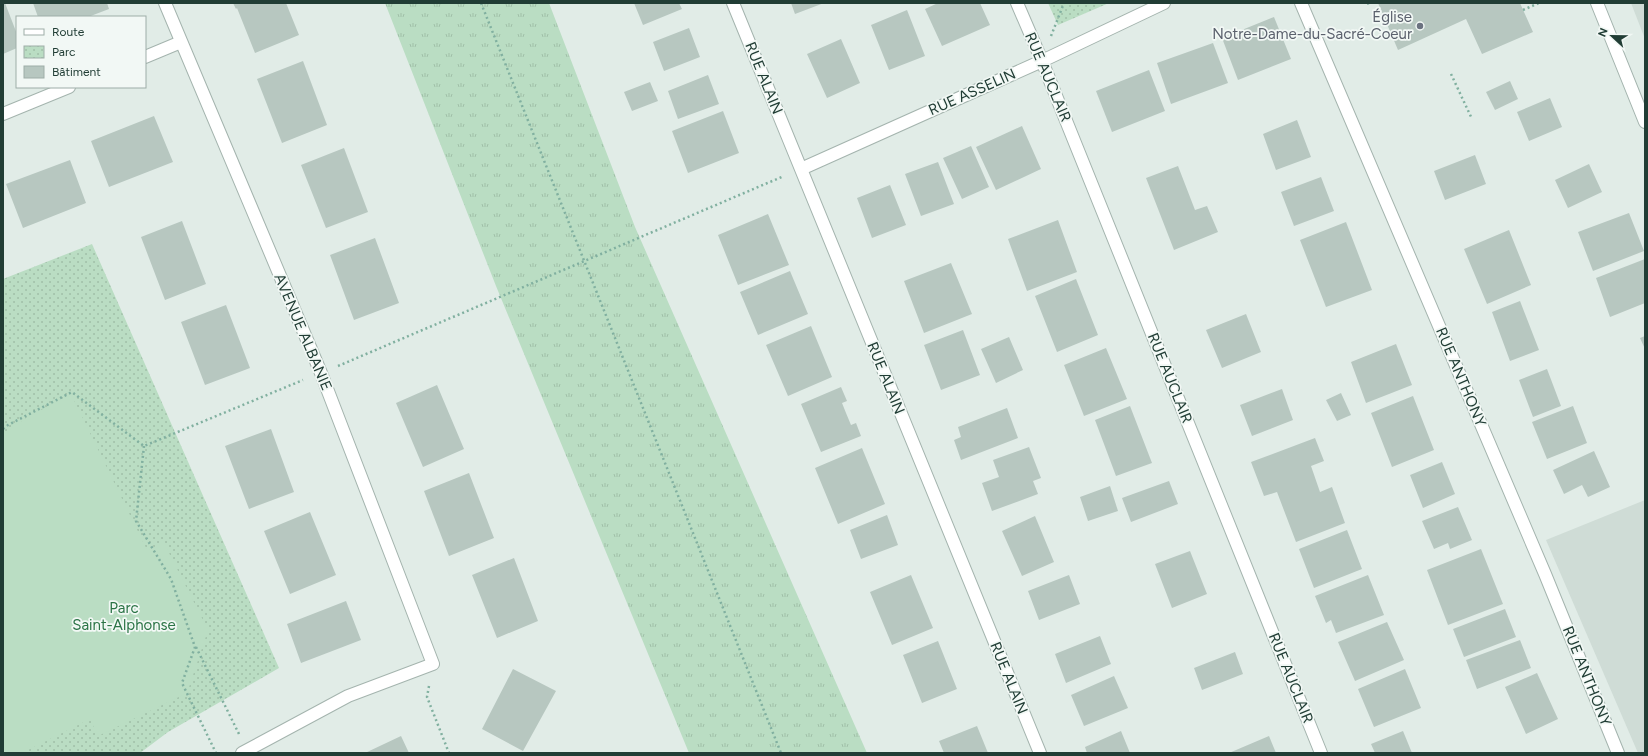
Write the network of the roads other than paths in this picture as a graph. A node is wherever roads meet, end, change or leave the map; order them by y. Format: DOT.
graph roads {
  1 [pos="165,3"];
  2 [pos="733,3"];
  3 [pos="1016,3"];
  4 [pos="1164,3"];
  5 [pos="1301,3"];
  6 [pos="1597,3"];
  7 [pos="181,42"];
  8 [pos="146,56"];
  9 [pos="1042,61"];
  10 [pos="67,88"];
  11 [pos="3,114"];
  12 [pos="1645,122"];
  13 [pos="801,169"];
  14 [pos="244,752"];
  15 [pos="1040,753"];
  16 [pos="1321,753"];
  17 [pos="1618,753"];
  1 -- 7 [label="street, AVENUE ALBANIE"];
  2 -- 13 [label="street, RUE ALAIN"];
  3 -- 9 [label="street, RUE AUCLAIR"];
  4 -- 9 [label="street, RUE ASSELIN"];
  5 -- 17 [label="street, RUE ANTHONY"];
  6 -- 12 [label="street"];
  7 -- 8 [label="street"];
  7 -- 14 [label="street, AVENUE ALBANIE"];
  9 -- 13 [label="street, RUE ASSELIN"];
  9 -- 16 [label="street, RUE AUCLAIR"];
  10 -- 11 [label="street"];
  13 -- 15 [label="street, RUE ALAIN"];
}
